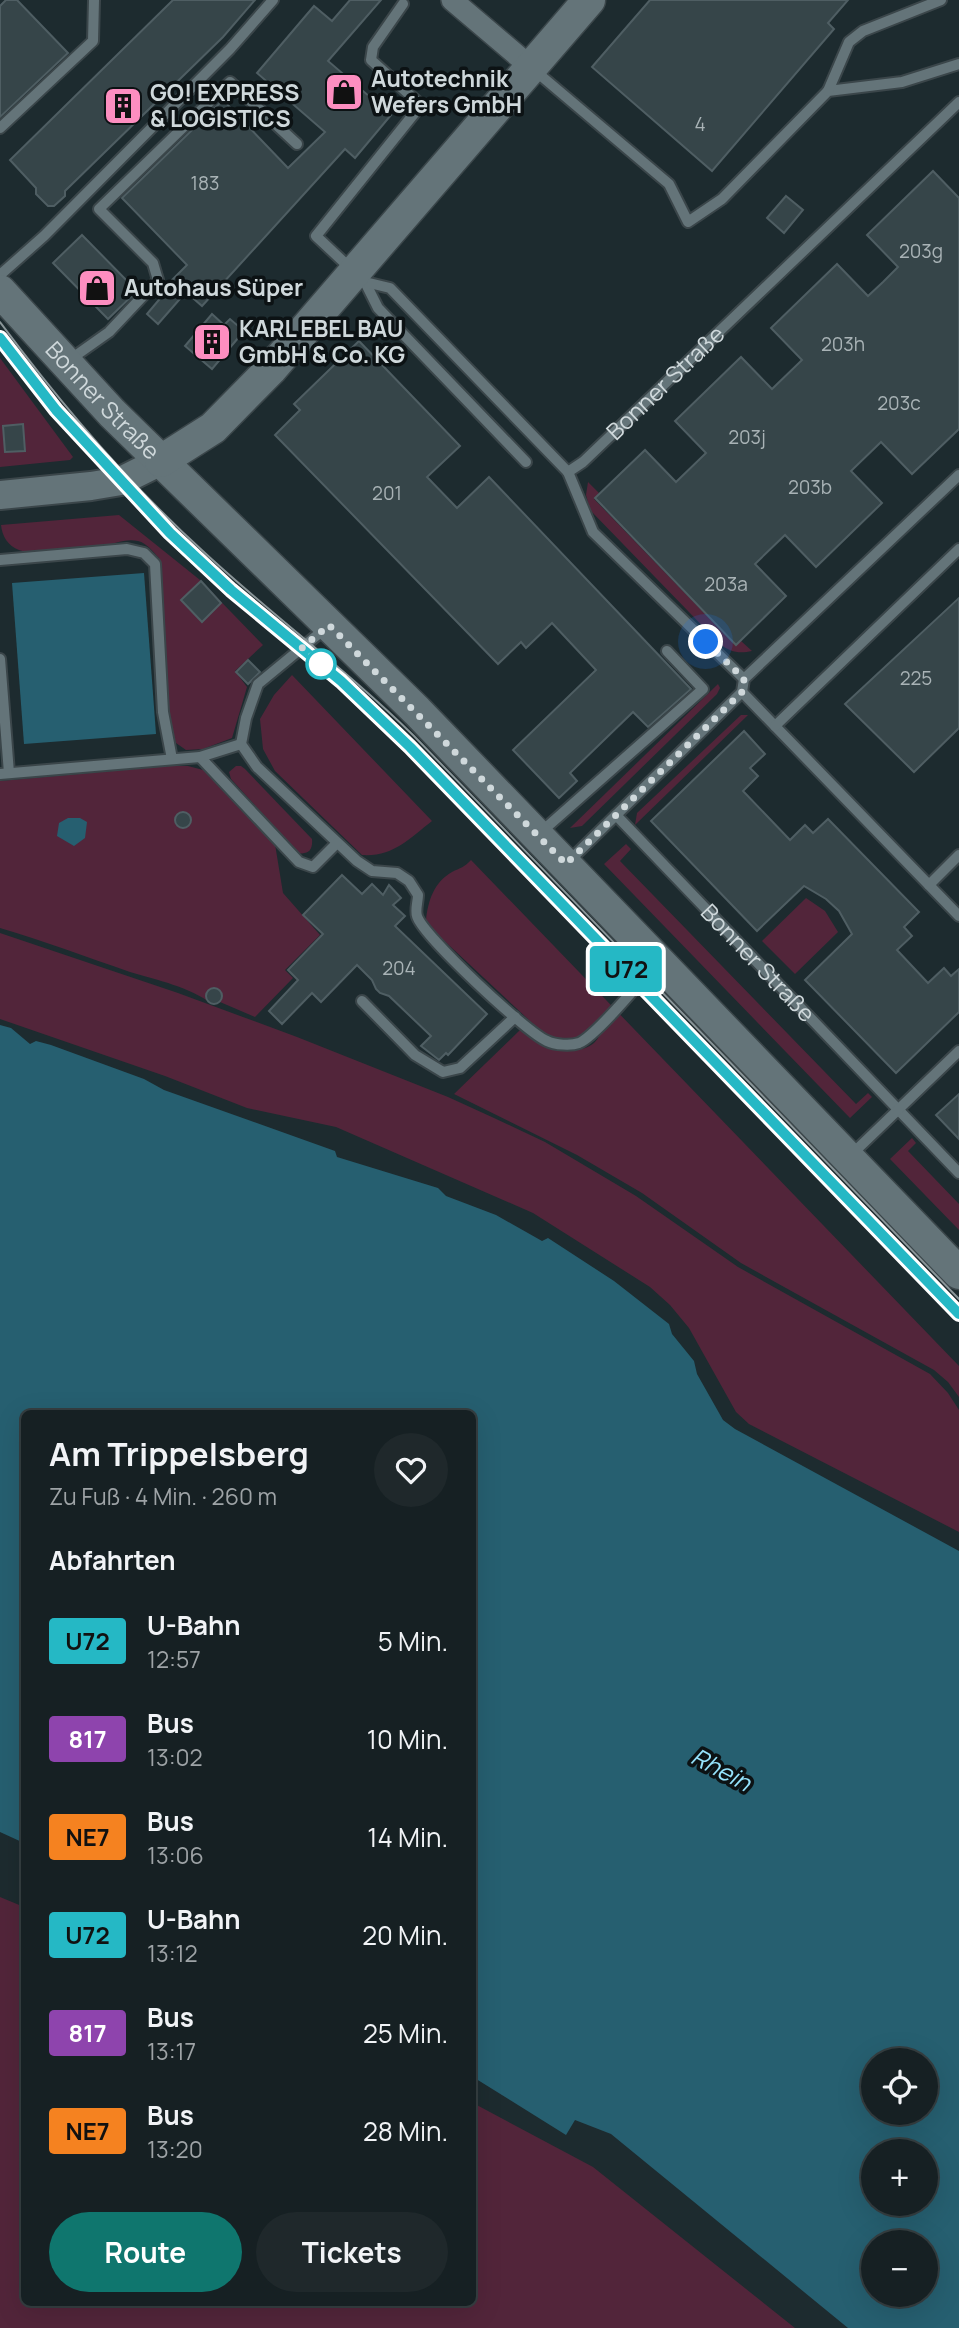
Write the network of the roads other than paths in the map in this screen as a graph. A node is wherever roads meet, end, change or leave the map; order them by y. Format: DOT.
graph roads {
  1 [pos="94,0"];
  2 [pos="273,0"];
  3 [pos="452,0"];
  4 [pos="590,0"];
  5 [pos="941,0"];
  6 [pos="403,4"];
  7 [pos="959,64"];
  8 [pos="532,68"];
  9 [pos="828,91"];
  10 [pos="959,102"];
  11 [pos="0,128"];
  12 [pos="298,144"];
  13 [pos="0,275"];
  14 [pos="360,277"];
  15 [pos="0,291"];
  16 [pos="66,363"];
  17 [pos="161,461"];
  18 [pos="526,462"];
  19 [pos="568,472"];
  20 [pos="959,475"];
  21 [pos="0,495"];
  22 [pos="959,549"];
  23 [pos="0,560"];
  24 [pos="329,625"];
  25 [pos="667,651"];
  26 [pos="0,659"];
  27 [pos="744,679"];
  28 [pos="742,692"];
  29 [pos="1,693"];
  30 [pos="775,726"];
  31 [pos="241,744"];
  32 [pos="200,757"];
  33 [pos="172,759"];
  34 [pos="4,773"];
  35 [pos="616,815"];
  36 [pos="537,835"];
  37 [pos="337,843"];
  38 [pos="959,855"];
  39 [pos="566,864"];
  40 [pos="929,885"];
  41 [pos="959,916"];
  42 [pos="658,962"];
  43 [pos="362,1001"];
  44 [pos="515,1017"];
  45 [pos="959,1051"];
  46 [pos="898,1110"];
  47 [pos="848,1158"];
  48 [pos="959,1173"];
  49 [pos="959,1273"];
  1 -- 11 [label="lane"];
  2 -- 13 [label="lane"];
  3 -- 8 [label="street"];
  4 -- 8 [label="main road"];
  5 -- 9 [label="lane"];
  6 -- 14 [label="lane"];
  7 -- 9 [label="lane"];
  8 -- 9 [label="lane"];
  8 -- 14 [label="main road"];
  10 -- 19 [label="lane, Bonner Straße"];
  12 -- 16 [label="lane"];
  14 -- 17 [label="main road"];
  14 -- 18 [label="lane"];
  14 -- 19 [label="lane"];
  15 -- 16 [label="main road, Bonner Straße"];
  16 -- 17 [label="main road, Bonner Straße"];
  17 -- 21 [label="street"];
  17 -- 24 [label="main road, Bonner Straße"];
  19 -- 27 [label="lane"];
  20 -- 27 [label="lane"];
  22 -- 30 [label="lane"];
  23 -- 33 [label="lane"];
  24 -- 31 [label="lane"];
  24 -- 36 [label="main road, Bonner Straße"];
  25 -- 36 [label="lane"];
  26 -- 29 [label="lane"];
  27 -- 28 [label="lane"];
  28 -- 30 [label="lane"];
  28 -- 35 [label="lane"];
  29 -- 34 [label="lane"];
  30 -- 40 [label="lane"];
  31 -- 32 [label="lane"];
  31 -- 37 [label="lane"];
  32 -- 33 [label="lane"];
  32 -- 37 [label="lane"];
  33 -- 34 [label="lane"];
  35 -- 39 [label="lane"];
  35 -- 46 [label="lane, Bonner Straße"];
  36 -- 39 [label="main road, Bonner Straße"];
  37 -- 44 [label="lane"];
  38 -- 40 [label="lane"];
  39 -- 42 [label="main road, Bonner Straße"];
  40 -- 41 [label="lane"];
  42 -- 44 [label="lane"];
  42 -- 47 [label="main road, Bonner Straße"];
  43 -- 44 [label="lane"];
  45 -- 46 [label="lane"];
  46 -- 47 [label="lane"];
  46 -- 48 [label="lane, Bonner Straße"];
  47 -- 49 [label="main road, Bonner Straße"];
}
